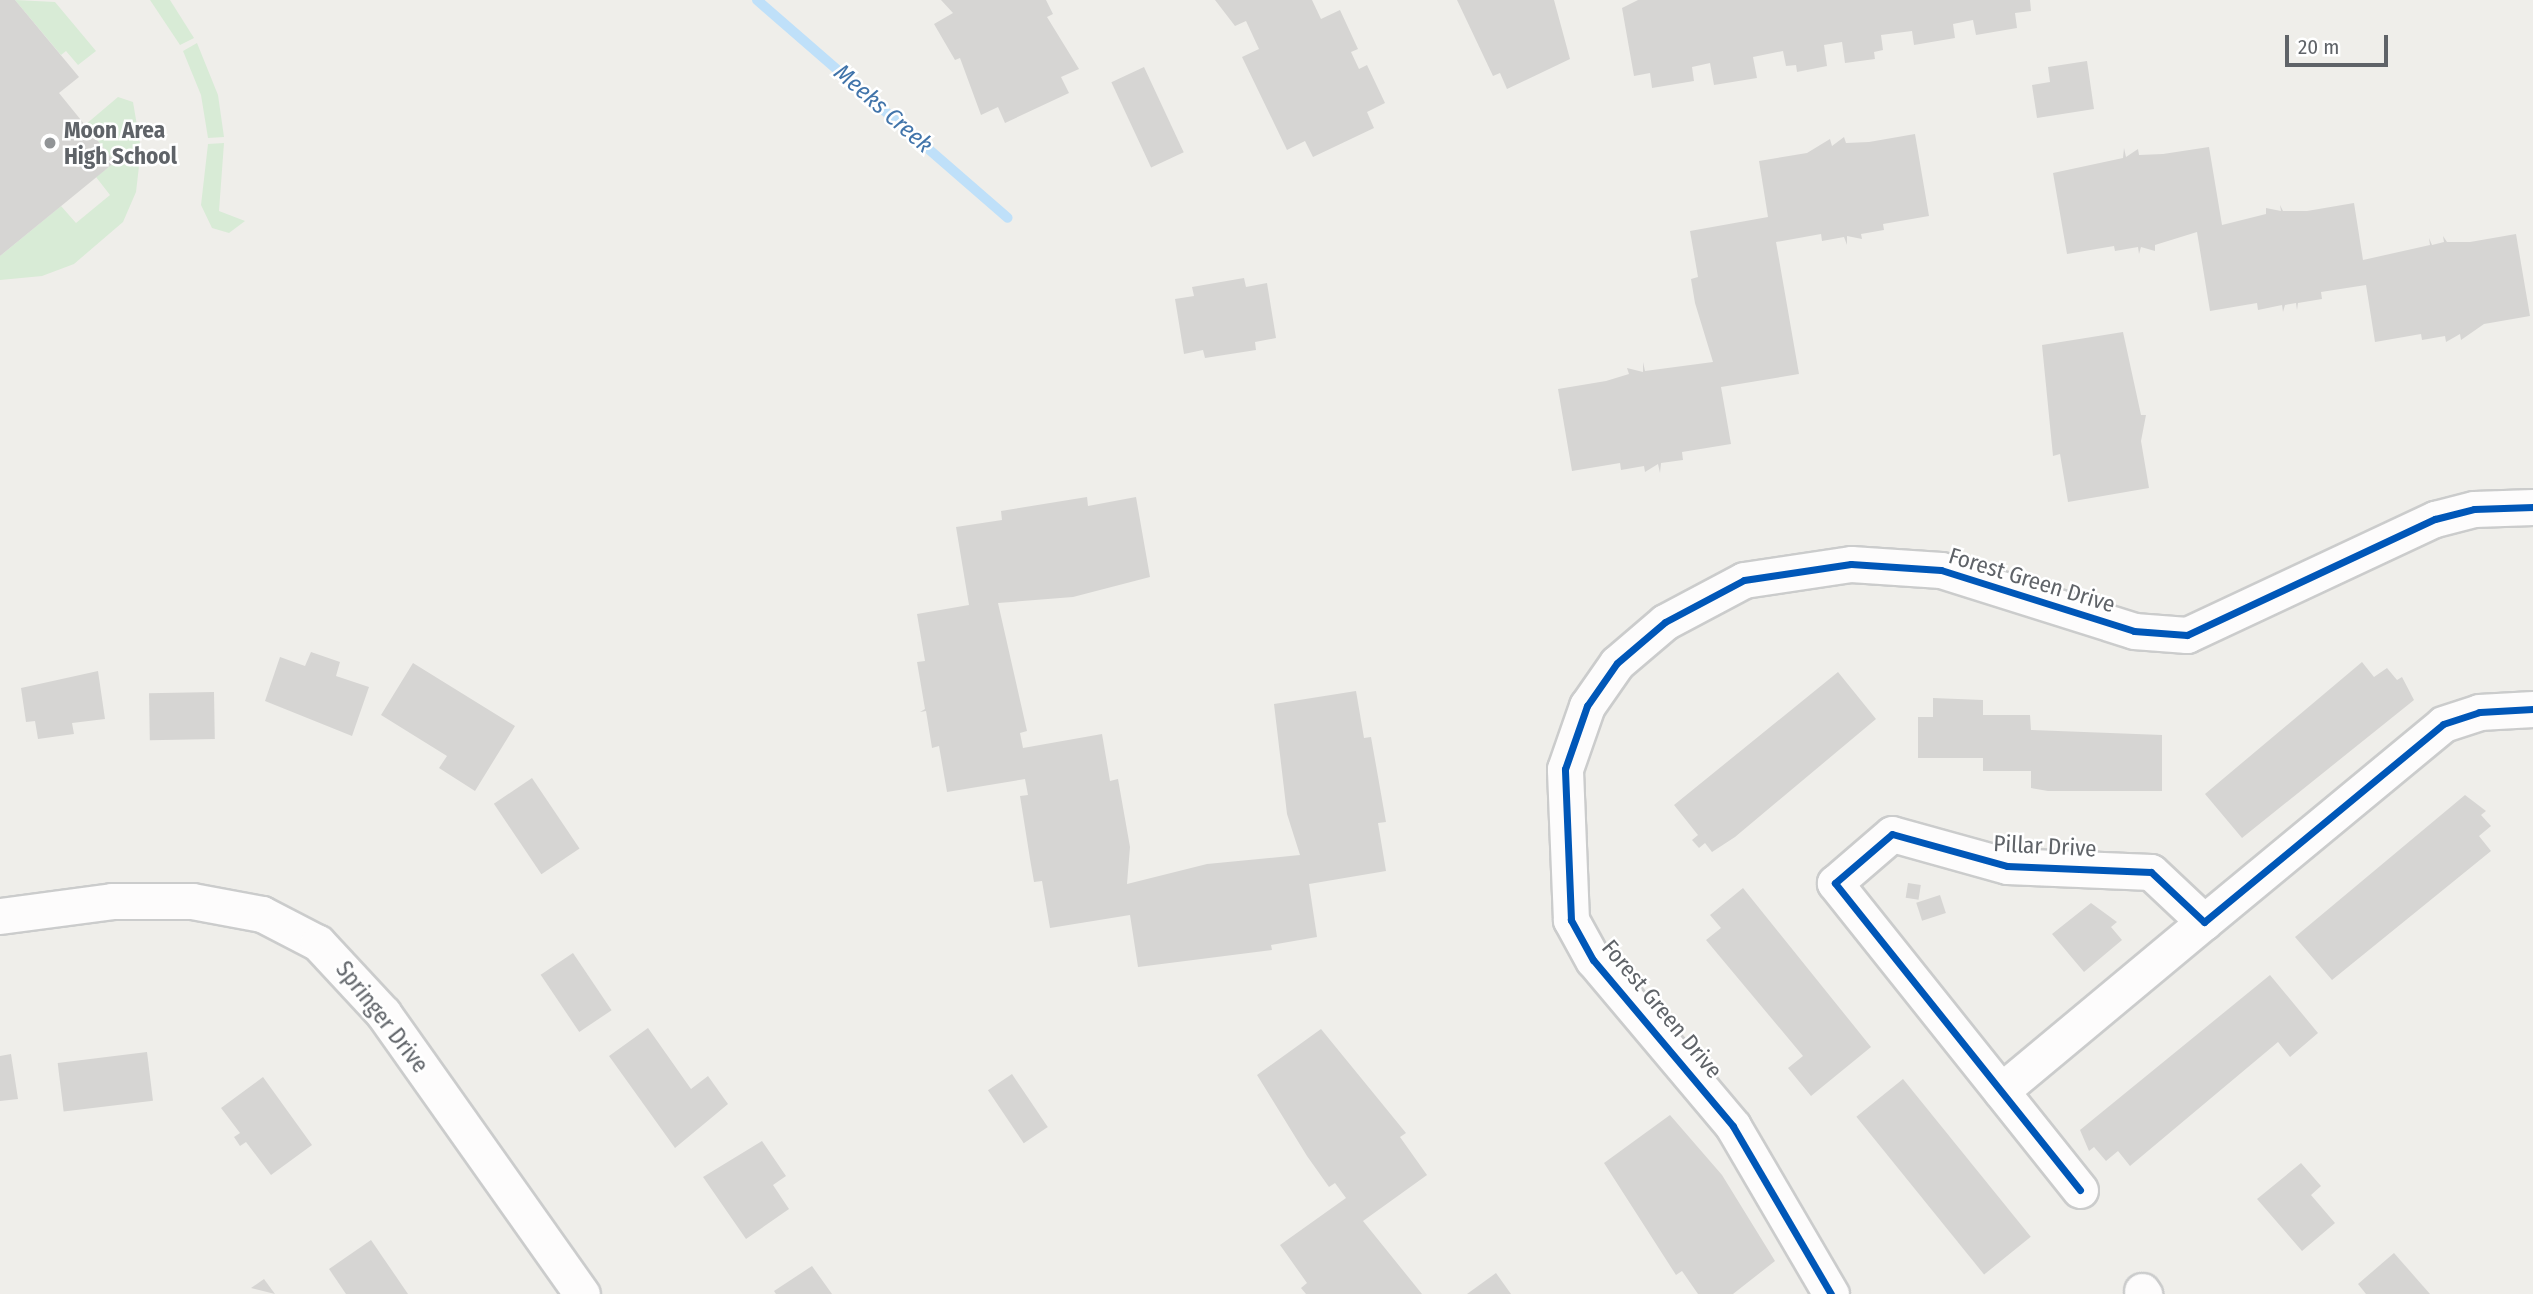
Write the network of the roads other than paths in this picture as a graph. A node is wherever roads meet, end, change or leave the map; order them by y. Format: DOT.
graph roads {
  1 [pos="2533,507"];
  2 [pos="2533,709"];
  3 [pos="0,916"];
  4 [pos="2204,922"];
  5 [pos="2001,1091"];
  6 [pos="2080,1190"];
  7 [pos="582,1294"];
  8 [pos="1831,1294"];
  1 -- 8 [label="street, Forest Green Drive"];
  2 -- 4 [label="street"];
  3 -- 7 [label="street, Springer Drive"];
  4 -- 5 [label="street"];
  4 -- 5 [label="street, Pillar Drive"];
  5 -- 6 [label="street, Pillar Drive"];
}
